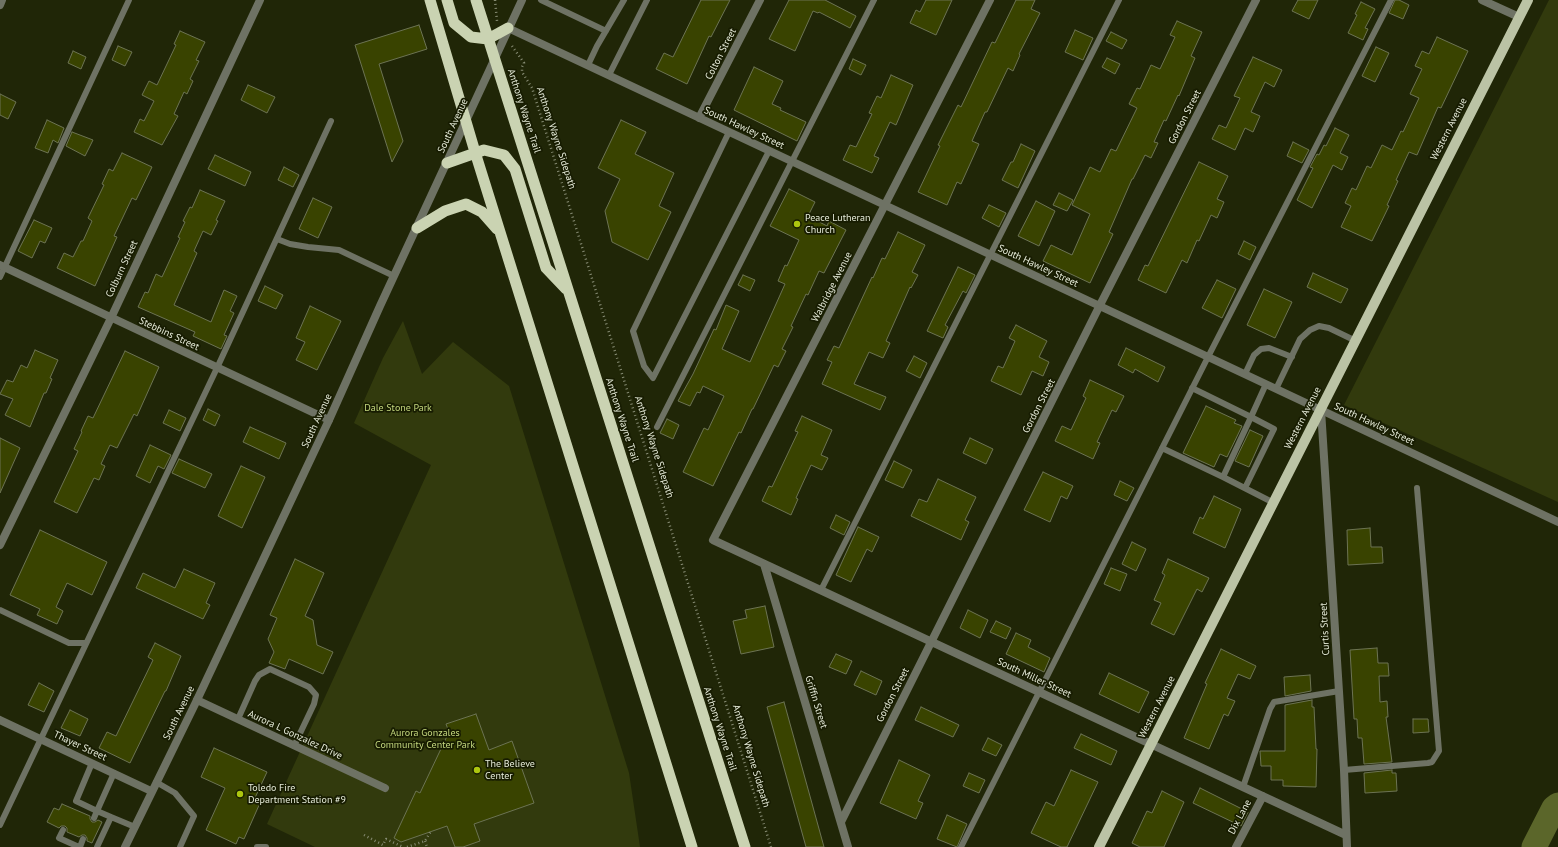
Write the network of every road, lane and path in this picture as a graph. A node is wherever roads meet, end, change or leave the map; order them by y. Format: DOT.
graph roads {
  1 [pos="2,0"];
  2 [pos="129,0"];
  3 [pos="260,0"];
  4 [pos="430,0"];
  5 [pos="447,0"];
  6 [pos="476,0"];
  7 [pos="522,0"];
  8 [pos="540,0"];
  9 [pos="624,0"];
  10 [pos="647,0"];
  11 [pos="760,0"];
  12 [pos="874,0"];
  13 [pos="990,0"];
  14 [pos="1119,0"];
  15 [pos="1256,0"];
  16 [pos="1391,0"];
  17 [pos="1482,0"];
  18 [pos="1528,0"];
  19 [pos="0,5"];
  20 [pos="1520,17"];
  21 [pos="508,28"];
  22 [pos="606,31"];
  23 [pos="488,39"];
  24 [pos="519,56"];
  25 [pos="495,58"];
  26 [pos="588,65"];
  27 [pos="609,76"];
  28 [pos="699,118"];
  29 [pos="331,121"];
  30 [pos="466,123"];
  31 [pos="729,132"];
  32 [pos="769,151"];
  33 [pos="474,152"];
  34 [pos="792,161"];
  35 [pos="447,163"];
  36 [pos="885,206"];
  37 [pos="417,228"];
  38 [pos="499,232"];
  39 [pos="277,239"];
  40 [pos="989,254"];
  41 [pos="2,266"];
  42 [pos="394,276"];
  43 [pos="0,277"];
  44 [pos="569,292"];
  45 [pos="1100,305"];
  46 [pos="111,318"];
  47 [pos="1356,341"];
  48 [pos="1208,357"];
  49 [pos="1292,357"];
  50 [pos="217,368"];
  51 [pos="1245,374"];
  52 [pos="1266,384"];
  53 [pos="1192,388"];
  54 [pos="1276,389"];
  55 [pos="1321,410"];
  56 [pos="1251,417"];
  57 [pos="329,420"];
  58 [pos="657,427"];
  59 [pos="1162,448"];
  60 [pos="1224,477"];
  61 [pos="1245,488"];
  62 [pos="1417,488"];
  63 [pos="1274,503"];
  64 [pos="1558,522"];
  65 [pos="713,540"];
  66 [pos="0,545"];
  67 [pos="764,564"];
  68 [pos="821,590"];
  69 [pos="0,610"];
  70 [pos="931,642"];
  71 [pos="86,643"];
  72 [pos="1339,691"];
  73 [pos="1039,692"];
  74 [pos="197,700"];
  75 [pos="238,719"];
  76 [pos="0,720"];
  77 [pos="41,739"];
  78 [pos="1151,744"];
  79 [pos="294,746"];
  80 [pos="92,763"];
  81 [pos="1344,770"];
  82 [pos="114,773"];
  83 [pos="156,782"];
  84 [pos="385,788"];
  85 [pos="1243,788"];
  86 [pos="152,791"];
  87 [pos="1263,796"];
  88 [pos="76,801"];
  89 [pos="72,808"];
  90 [pos="98,811"];
  91 [pos="112,817"];
  92 [pos="94,818"];
  93 [pos="841,822"];
  94 [pos="0,825"];
  95 [pos="135,827"];
  96 [pos="63,830"];
  97 [pos="431,831"];
  98 [pos="364,835"];
  99 [pos="1346,835"];
  100 [pos="83,839"];
  101 [pos="425,841"];
  102 [pos="79,847"];
  103 [pos="97,847"];
  104 [pos="125,847"];
  105 [pos="180,847"];
  106 [pos="257,847"];
  107 [pos="266,847"];
  108 [pos="403,847"];
  109 [pos="407,847"];
  110 [pos="427,847"];
  111 [pos="692,847"];
  112 [pos="745,847"];
  113 [pos="771,847"];
  114 [pos="848,847"];
  115 [pos="961,847"];
  116 [pos="1099,847"];
  117 [pos="1236,847"];
  118 [pos="1346,847"];
  1 -- 19 [label="street"];
  2 -- 41 [label="lane"];
  3 -- 46 [label="street, Colburn Street"];
  4 -- 30 [label="highway"];
  5 -- 23 [label="highway"];
  6 -- 23 [label="highway, Anthony Wayne Trail"];
  7 -- 21 [label="street, South Avenue"];
  8 -- 22 [label="lane"];
  9 -- 22 [label="lane"];
  10 -- 27 [label="lane"];
  11 -- 28 [label="street, Colton Street"];
  12 -- 34 [label="lane"];
  13 -- 36 [label="street, Walbridge Avenue"];
  14 -- 40 [label="lane"];
  15 -- 45 [label="street, Gordon Street"];
  16 -- 48 [label="lane"];
  17 -- 20 [label="street"];
  18 -- 20 [label="main road, Western Avenue"];
  20 -- 47 [label="main road, Western Avenue"];
  21 -- 23 [label="highway"];
  21 -- 25 [label="street, South Avenue"];
  21 -- 26 [label="street, South Hawley Street"];
  22 -- 26 [label="lane"];
  23 -- 25 [label="highway, Anthony Wayne Trail"];
  24 -- 113 [label="path, Anthony Wayne Sidepath"];
  25 -- 30 [label="street, South Avenue"];
  25 -- 44 [label="highway, Anthony Wayne Trail"];
  26 -- 27 [label="street, South Hawley Street"];
  27 -- 28 [label="street, South Hawley Street"];
  28 -- 31 [label="street, South Hawley Street"];
  29 -- 39 [label="lane"];
  30 -- 33 [label="highway"];
  30 -- 35 [label="street, South Avenue"];
  31 -- 32 [label="street, South Hawley Street"];
  31 -- 32 [label="lane"];
  32 -- 34 [label="street, South Hawley Street"];
  33 -- 35 [label="highway"];
  33 -- 38 [label="highway"];
  33 -- 44 [label="highway"];
  34 -- 36 [label="street, South Hawley Street"];
  34 -- 58 [label="lane"];
  35 -- 37 [label="street, South Avenue"];
  36 -- 40 [label="street, South Hawley Street"];
  36 -- 65 [label="street, Walbridge Avenue"];
  37 -- 38 [label="highway"];
  37 -- 42 [label="street, South Avenue"];
  38 -- 111 [label="highway"];
  39 -- 42 [label="lane"];
  39 -- 50 [label="lane"];
  40 -- 45 [label="street, South Hawley Street"];
  40 -- 68 [label="lane"];
  41 -- 43 [label="lane"];
  41 -- 46 [label="street, Stebbins Street"];
  42 -- 57 [label="street, South Avenue"];
  44 -- 112 [label="highway, Anthony Wayne Trail"];
  45 -- 48 [label="street, South Hawley Street"];
  45 -- 70 [label="street, Gordon Street"];
  46 -- 50 [label="street, Stebbins Street"];
  46 -- 66 [label="street, Colburn Street"];
  47 -- 49 [label="lane"];
  47 -- 55 [label="main road, Western Avenue"];
  48 -- 51 [label="street, South Hawley Street"];
  48 -- 53 [label="lane"];
  49 -- 51 [label="lane"];
  49 -- 54 [label="lane"];
  50 -- 57 [label="street, Stebbins Street"];
  50 -- 71 [label="lane"];
  51 -- 52 [label="street, South Hawley Street"];
  52 -- 54 [label="street, South Hawley Street"];
  52 -- 56 [label="lane"];
  53 -- 56 [label="lane"];
  53 -- 59 [label="lane"];
  54 -- 55 [label="street, South Hawley Street"];
  55 -- 63 [label="main road, Western Avenue"];
  55 -- 64 [label="street, South Hawley Street"];
  55 -- 72 [label="street, Curtis Street"];
  56 -- 60 [label="lane"];
  56 -- 61 [label="lane"];
  57 -- 74 [label="street, South Avenue"];
  59 -- 60 [label="lane"];
  59 -- 73 [label="lane"];
  60 -- 61 [label="lane"];
  61 -- 63 [label="lane"];
  62 -- 81 [label="lane"];
  63 -- 78 [label="main road, Western Avenue"];
  65 -- 67 [label="street, South Miller Street"];
  67 -- 68 [label="street, South Miller Street"];
  67 -- 93 [label="street, Griffin Street"];
  68 -- 70 [label="street, South Miller Street"];
  69 -- 71 [label="lane"];
  70 -- 73 [label="street, South Miller Street"];
  70 -- 93 [label="street, Gordon Street"];
  71 -- 77 [label="lane"];
  72 -- 81 [label="street, Curtis Street"];
  72 -- 85 [label="lane"];
  73 -- 78 [label="street, South Miller Street"];
  73 -- 115 [label="lane"];
  74 -- 75 [label="street, Aurora L Gonzalez Drive"];
  74 -- 83 [label="street, South Avenue"];
  75 -- 79 [label="street, Aurora L Gonzalez Drive"];
  75 -- 79 [label="lane"];
  76 -- 77 [label="street, Thayer Street"];
  77 -- 80 [label="street, Thayer Street"];
  77 -- 94 [label="lane"];
  78 -- 85 [label="street, South Miller Street"];
  78 -- 116 [label="main road, Western Avenue"];
  79 -- 84 [label="street, Aurora L Gonzalez Drive"];
  80 -- 82 [label="street, Thayer Street"];
  80 -- 88 [label="lane"];
  81 -- 99 [label="street, Curtis Street"];
  82 -- 86 [label="street, Thayer Street"];
  82 -- 90 [label="lane"];
  83 -- 86 [label="street, South Avenue"];
  83 -- 105 [label="lane"];
  85 -- 87 [label="street, South Miller Street"];
  86 -- 95 [label="street, South Avenue"];
  87 -- 99 [label="street, South Miller Street"];
  87 -- 117 [label="street, Dix Lane"];
  88 -- 89 [label="lane"];
  88 -- 90 [label="lane"];
  90 -- 91 [label="lane"];
  90 -- 92 [label="lane"];
  91 -- 95 [label="lane"];
  91 -- 103 [label="lane"];
  93 -- 114 [label="street, Griffin Street"];
  95 -- 104 [label="street, South Avenue"];
  96 -- 102 [label="lane"];
  97 -- 101 [label="path"];
  98 -- 108 [label="path"];
  99 -- 118 [label="street, Curtis Street"];
  100 -- 102 [label="lane"];
  101 -- 109 [label="path"];
  101 -- 110 [label="path"];
  106 -- 107 [label="lane"];
}
